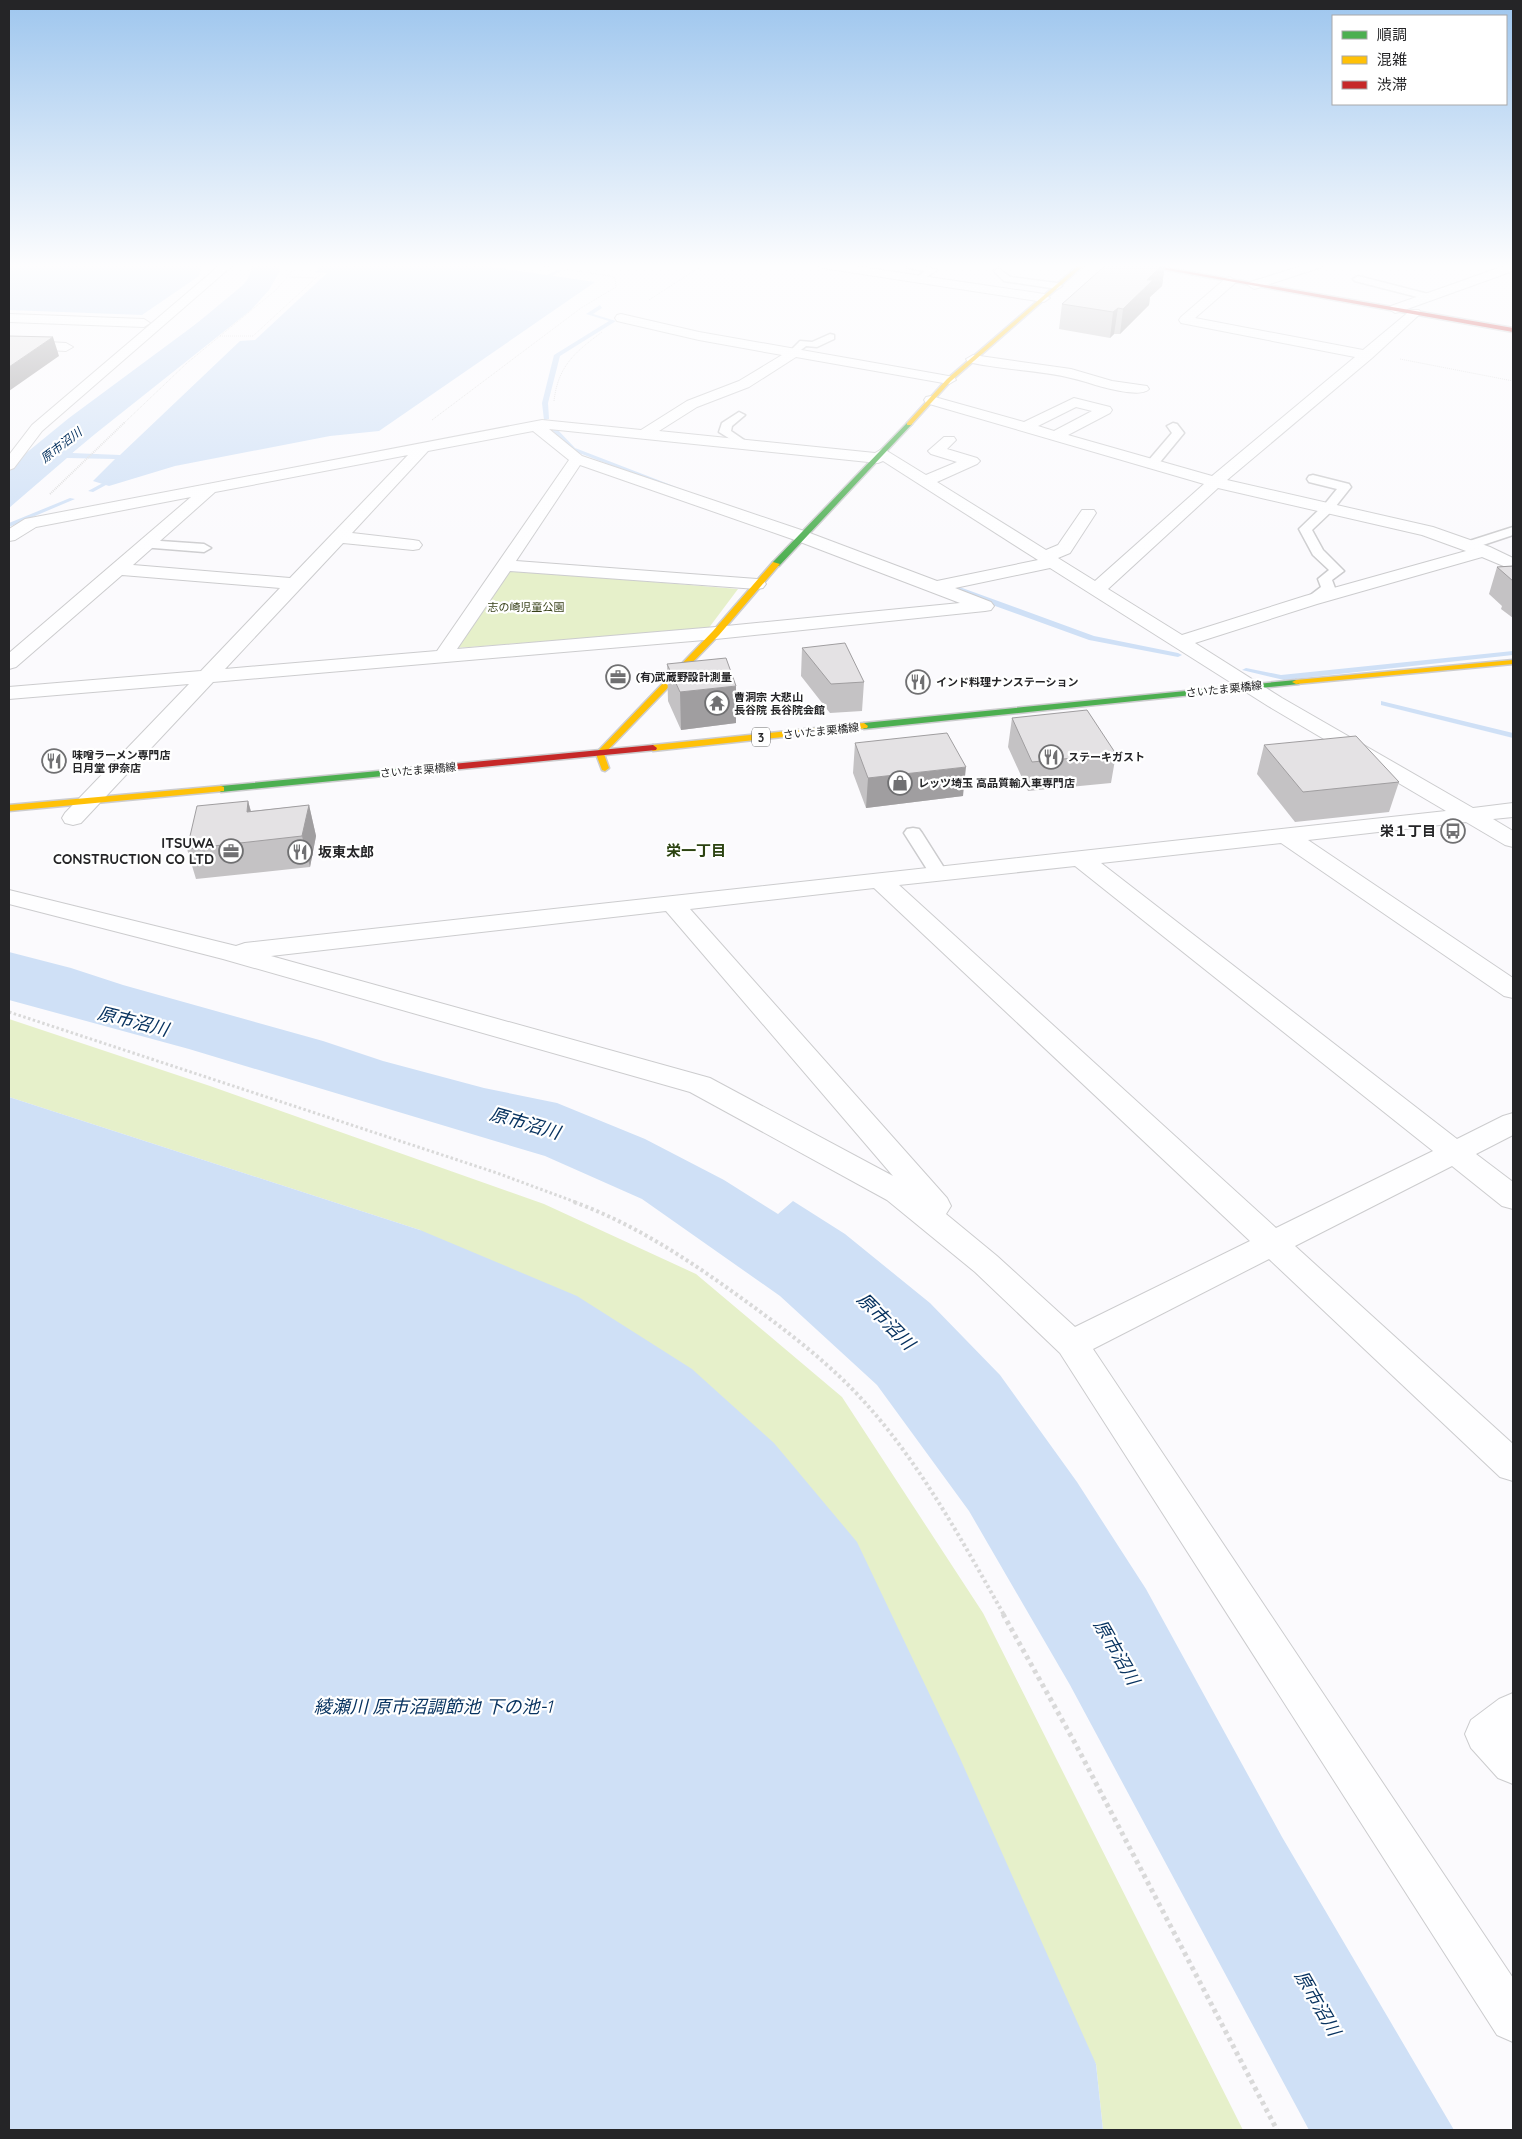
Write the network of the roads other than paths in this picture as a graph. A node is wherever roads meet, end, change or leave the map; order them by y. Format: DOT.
graph roads {
  1 [pos="111,365"];
  2 [pos="775,365"];
  3 [pos="857,365"];
  4 [pos="966,365"];
  5 [pos="1014,365"];
  6 [pos="1355,365"];
  7 [pos="949,380"];
  8 [pos="1142,389"];
  9 [pos="931,400"];
  10 [pos="739,415"];
  11 [pos="542,424"];
  12 [pos="1173,426"];
  13 [pos="1026,427"];
  14 [pos="644,434"];
  15 [pos="1055,436"];
  16 [pos="949,440"];
  17 [pos="743,444"];
  18 [pos="423,448"];
  19 [pos="880,456"];
  20 [pos="577,459"];
  21 [pos="1152,464"];
  22 [pos="9,465"];
  23 [pos="1313,479"];
  24 [pos="925,481"];
  25 [pos="1215,482"];
  26 [pos="210,489"];
  27 [pos="1328,508"];
  28 [pos="1088,513"];
  29 [pos="1505,519"];
  30 [pos="1513,531"];
  31 [pos="803,534"];
  32 [pos="9,536"];
  33 [pos="339,538"];
  34 [pos="146,544"];
  35 [pos="413,545"];
  36 [pos="204,548"];
  37 [pos="1476,549"];
  38 [pos="1049,560"];
  39 [pos="504,565"];
  40 [pos="1513,565"];
  41 [pos="117,569"];
  42 [pos="295,584"];
  43 [pos="757,584"];
  44 [pos="943,585"];
  45 [pos="1097,589"];
  46 [pos="1311,600"];
  47 [pos="716,633"];
  48 [pos="1179,642"];
  49 [pos="442,657"];
  50 [pos="1513,662"];
  51 [pos="9,663"];
  52 [pos="206,677"];
  53 [pos="1250,686"];
  54 [pos="9,694"];
  55 [pos="600,754"];
  56 [pos="605,768"];
  57 [pos="9,808"];
  58 [pos="91,808"];
  59 [pos="1513,810"];
  60 [pos="1472,815"];
  61 [pos="68,819"];
  62 [pos="913,833"];
  63 [pos="1288,836"];
  64 [pos="1513,840"];
  65 [pos="1080,858"];
  66 [pos="939,874"];
  67 [pos="880,880"];
  68 [pos="9,896"];
  69 [pos="672,904"];
  70 [pos="232,953"];
  71 [pos="1513,990"];
  72 [pos="1513,1123"];
  73 [pos="1455,1152"];
  74 [pos="1513,1198"];
  75 [pos="1273,1244"];
  76 [pos="986,1264"];
  77 [pos="1072,1344"];
  78 [pos="1513,1466"];
  79 [pos="1513,1713"];
  80 [pos="1513,1763"];
  81 [pos="1513,2019"];
  1 -- 22 [label="street"];
  2 -- 14 [label="street"];
  3 -- 7 [label="street"];
  4 -- 7 [label="street"];
  5 -- 8 [label="street"];
  6 -- 25 [label="street"];
  7 -- 9 [label="street"];
  9 -- 13 [label="street"];
  9 -- 19 [label="street"];
  10 -- 17 [label="lane"];
  11 -- 14 [label="street"];
  12 -- 21 [label="lane"];
  13 -- 15 [label="street"];
  13 -- 15 [label="street"];
  14 -- 17 [label="street"];
  15 -- 21 [label="street"];
  16 -- 24 [label="street"];
  17 -- 19 [label="street"];
  18 -- 20 [label="street"];
  18 -- 26 [label="street"];
  18 -- 33 [label="street"];
  19 -- 24 [label="street"];
  19 -- 31 [label="street"];
  20 -- 31 [label="street"];
  20 -- 39 [label="street"];
  21 -- 25 [label="street"];
  23 -- 27 [label="lane"];
  24 -- 38 [label="street"];
  25 -- 27 [label="street"];
  25 -- 45 [label="street"];
  26 -- 32 [label="street"];
  26 -- 34 [label="street"];
  27 -- 37 [label="street"];
  27 -- 46 [label="lane"];
  28 -- 38 [label="street"];
  29 -- 30 [label="lane"];
  30 -- 37 [label="lane"];
  31 -- 43 [label="street"];
  31 -- 44 [label="street"];
  33 -- 35 [label="street"];
  33 -- 42 [label="street"];
  34 -- 36 [label="lane"];
  34 -- 41 [label="street"];
  37 -- 40 [label="street"];
  37 -- 46 [label="street"];
  38 -- 44 [label="street"];
  38 -- 45 [label="street"];
  39 -- 43 [label="street"];
  39 -- 49 [label="street"];
  41 -- 42 [label="street"];
  41 -- 51 [label="street"];
  42 -- 52 [label="street"];
  43 -- 47 [label="street"];
  44 -- 47 [label="street"];
  45 -- 48 [label="street"];
  46 -- 48 [label="street"];
  47 -- 49 [label="street"];
  47 -- 55 [label="street"];
  48 -- 53 [label="street"];
  49 -- 52 [label="street"];
  50 -- 53 [label="street, さいたま栗橋線 / 3"];
  52 -- 54 [label="street"];
  52 -- 58 [label="street"];
  53 -- 55 [label="street, さいたま栗橋線 / 3"];
  53 -- 60 [label="street"];
  55 -- 56 [label="street"];
  55 -- 58 [label="street, さいたま栗橋線 / 3"];
  57 -- 58 [label="street, さいたま栗橋線 / 3"];
  58 -- 61 [label="street"];
  59 -- 60 [label="street"];
  60 -- 63 [label="street"];
  60 -- 64 [label="street"];
  62 -- 66 [label="lane"];
  63 -- 65 [label="street"];
  63 -- 71 [label="street"];
  65 -- 66 [label="street"];
  65 -- 73 [label="street"];
  66 -- 67 [label="street"];
  67 -- 69 [label="street"];
  67 -- 75 [label="street"];
  68 -- 70 [label="street"];
  69 -- 70 [label="street"];
  69 -- 76 [label="street"];
  70 -- 76 [label="street"];
  72 -- 73 [label="street"];
  73 -- 74 [label="street"];
  73 -- 75 [label="street"];
  75 -- 77 [label="street"];
  75 -- 78 [label="street"];
  76 -- 77 [label="street"];
  77 -- 81 [label="street"];
  79 -- 80 [label="street"];
}
